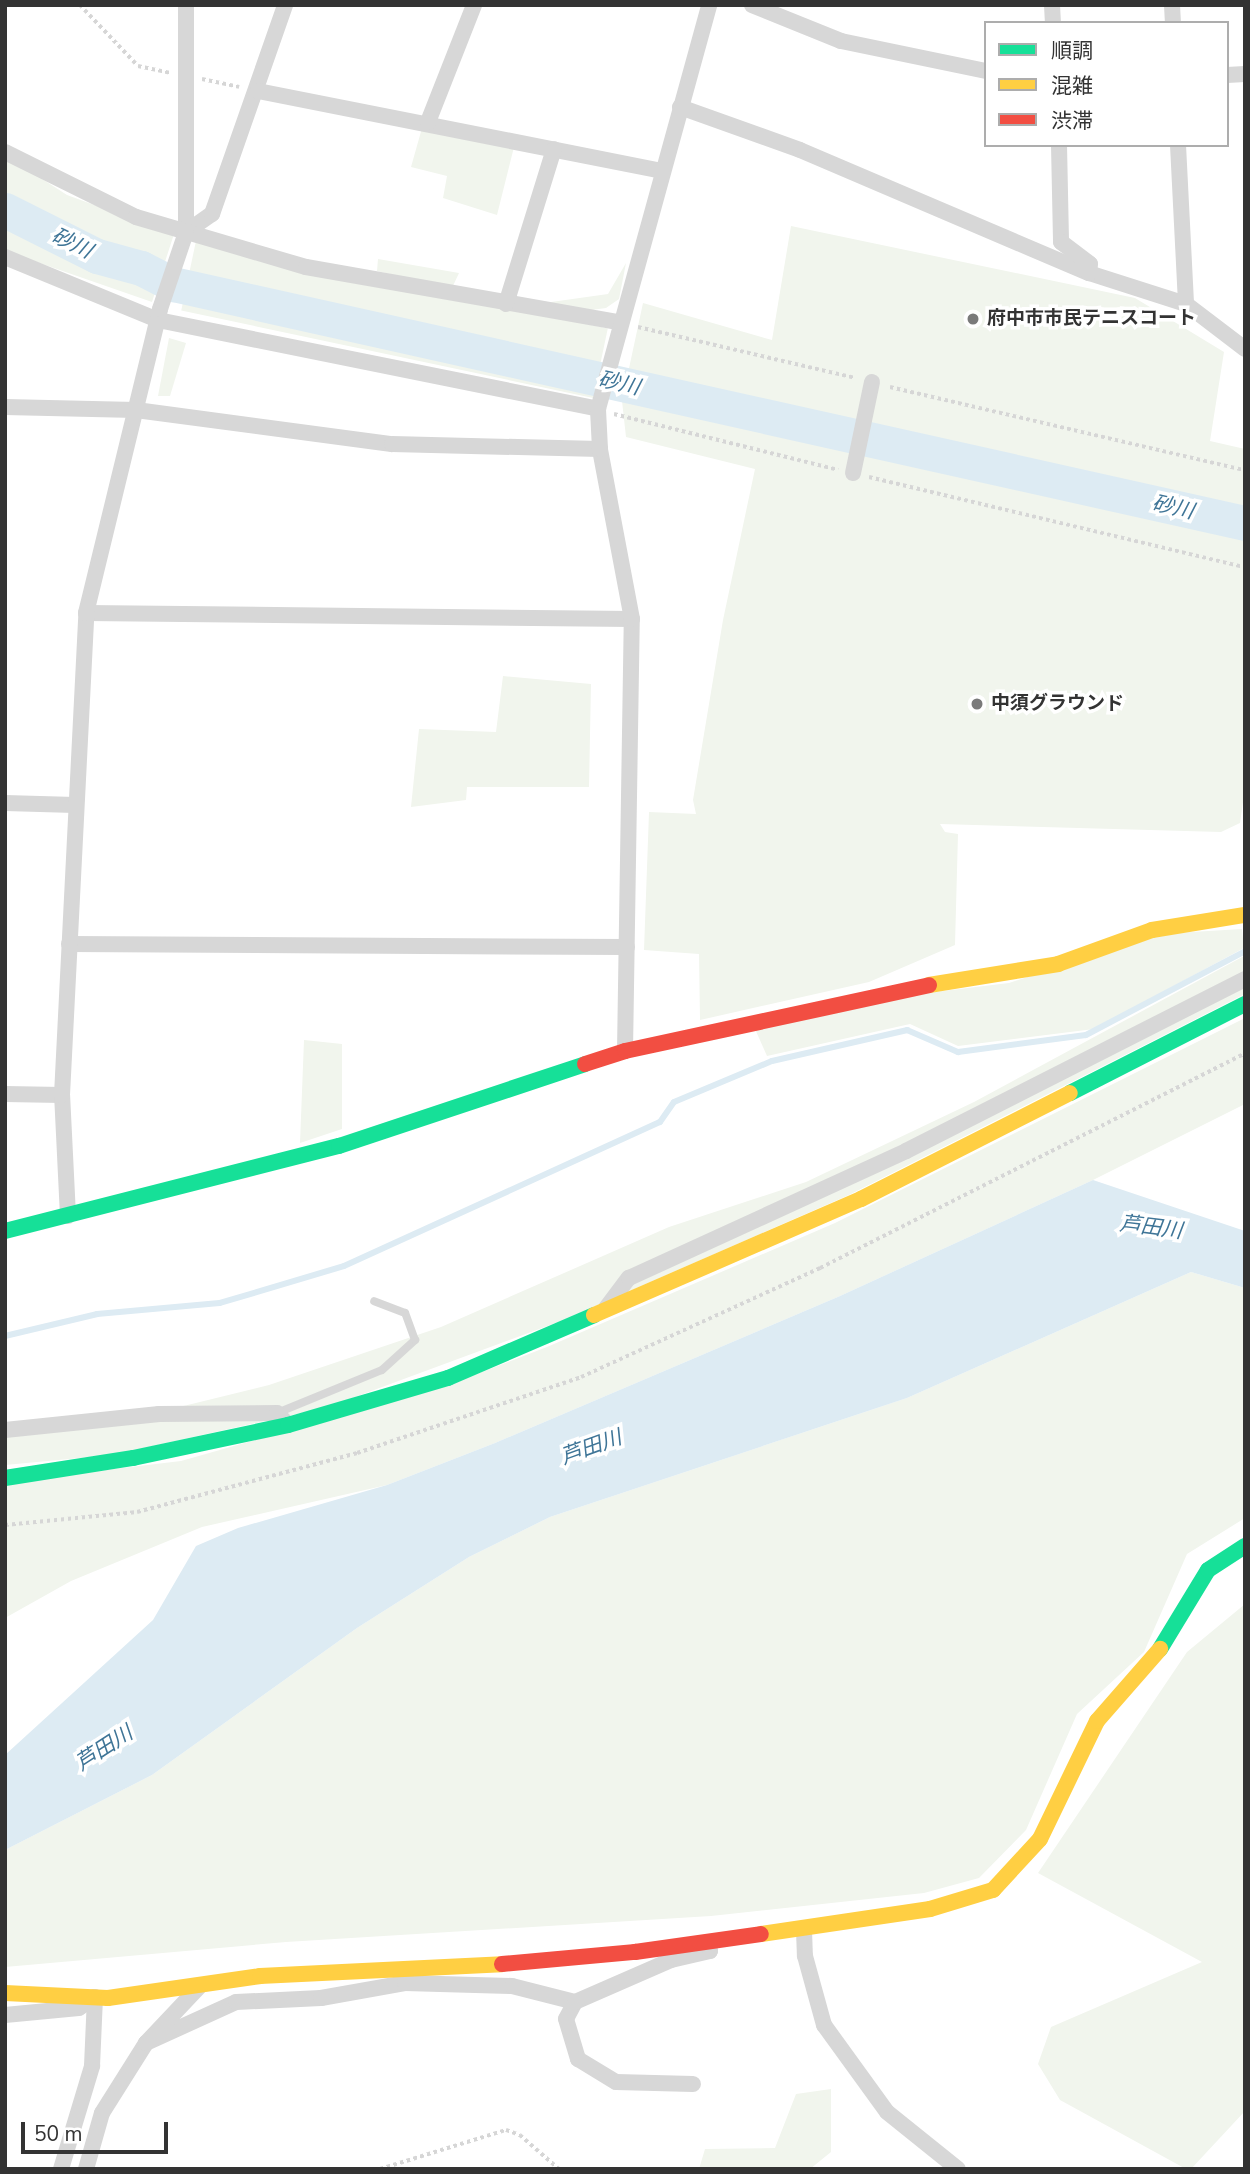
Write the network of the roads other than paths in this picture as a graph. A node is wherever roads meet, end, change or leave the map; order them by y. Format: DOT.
graph roads {
  1 [pos="186,5"];
  2 [pos="285,5"];
  3 [pos="474,5"];
  4 [pos="709,5"];
  5 [pos="752,5"];
  6 [pos="984,71"];
  7 [pos="258,91"];
  8 [pos="680,107"];
  9 [pos="428,122"];
  10 [pos="1059,147"];
  11 [pos="1178,147"];
  12 [pos="554,149"];
  13 [pos="5,152"];
  14 [pos="662,171"];
  15 [pos="187,232"];
  16 [pos="6,257"];
  17 [pos="1089,273"];
  18 [pos="506,304"];
  19 [pos="1186,304"];
  20 [pos="159,314"];
  21 [pos="618,322"];
  22 [pos="1245,349"];
  23 [pos="872,382"];
  24 [pos="5,407"];
  25 [pos="598,409"];
  26 [pos="136,410"];
  27 [pos="600,449"];
  28 [pos="853,473"];
  29 [pos="86,613"];
  30 [pos="632,619"];
  31 [pos="5,803"];
  32 [pos="75,805"];
  33 [pos="1245,915"];
  34 [pos="69,944"];
  35 [pos="627,947"];
  36 [pos="1245,979"];
  37 [pos="1245,1004"];
  38 [pos="625,1051"];
  39 [pos="5,1094"];
  40 [pos="62,1095"];
  41 [pos="68,1216"];
  42 [pos="5,1231"];
  43 [pos="374,1301"];
  44 [pos="600,1315"];
  45 [pos="282,1419"];
  46 [pos="5,1430"];
  47 [pos="5,1478"];
  48 [pos="1245,1546"];
  49 [pos="804,1930"];
  50 [pos="709,1942"];
  51 [pos="405,1977"];
  52 [pos="199,1987"];
  53 [pos="5,1993"];
  54 [pos="101,1998"];
  55 [pos="575,2002"];
  56 [pos="5,2015"];
  57 [pos="146,2043"];
  58 [pos="693,2084"];
  59 [pos="61,2169"];
  60 [pos="86,2169"];
  61 [pos="958,2169"];
  1 -- 15 [label="street"];
  2 -- 7 [label="street"];
  3 -- 9 [label="street"];
  4 -- 8 [label="street"];
  5 -- 6 [label="street"];
  7 -- 9 [label="street"];
  7 -- 15 [label="street"];
  8 -- 14 [label="street"];
  8 -- 17 [label="street"];
  9 -- 12 [label="street"];
  10 -- 17 [label="street"];
  11 -- 19 [label="street"];
  12 -- 14 [label="street"];
  12 -- 18 [label="street"];
  13 -- 15 [label="street"];
  14 -- 21 [label="street"];
  15 -- 18 [label="street"];
  15 -- 20 [label="street"];
  16 -- 20 [label="street"];
  17 -- 19 [label="street"];
  18 -- 21 [label="street"];
  19 -- 22 [label="street"];
  20 -- 25 [label="street"];
  20 -- 26 [label="street"];
  21 -- 25 [label="street"];
  23 -- 28 [label="street"];
  24 -- 26 [label="street"];
  25 -- 27 [label="street"];
  26 -- 27 [label="street"];
  26 -- 29 [label="street"];
  27 -- 30 [label="street"];
  29 -- 30 [label="street"];
  29 -- 32 [label="street"];
  30 -- 35 [label="street"];
  31 -- 32 [label="street"];
  32 -- 34 [label="street"];
  33 -- 38 [label="street"];
  34 -- 35 [label="street"];
  34 -- 40 [label="street"];
  35 -- 38 [label="street"];
  36 -- 44 [label="street"];
  37 -- 44 [label="street"];
  38 -- 41 [label="street"];
  39 -- 40 [label="street"];
  40 -- 41 [label="street"];
  41 -- 42 [label="street"];
  43 -- 45 [label="lane"];
  44 -- 45 [label="street"];
  45 -- 46 [label="street"];
  45 -- 47 [label="street"];
  48 -- 49 [label="street"];
  49 -- 50 [label="street"];
  49 -- 61 [label="street"];
  50 -- 51 [label="street"];
  50 -- 55 [label="street"];
  51 -- 52 [label="street"];
  51 -- 55 [label="street"];
  51 -- 57 [label="street"];
  52 -- 54 [label="street"];
  52 -- 57 [label="street"];
  53 -- 54 [label="street"];
  54 -- 56 [label="street"];
  54 -- 59 [label="street"];
  55 -- 58 [label="street"];
  57 -- 60 [label="street"];
}
